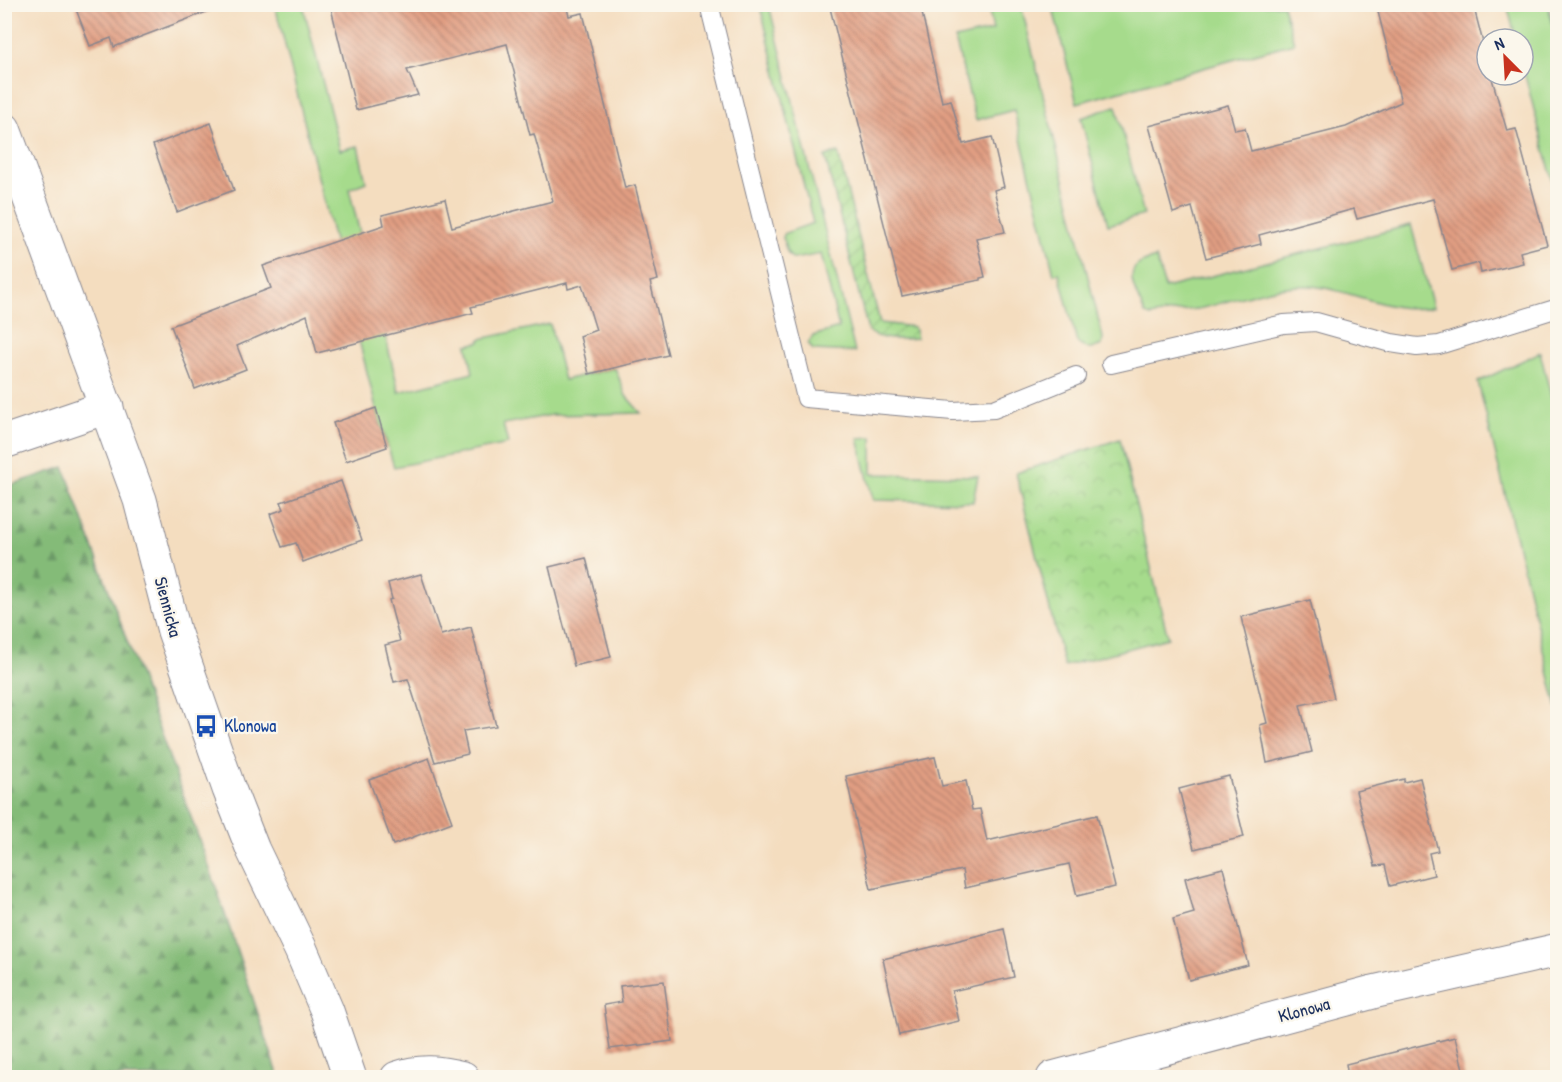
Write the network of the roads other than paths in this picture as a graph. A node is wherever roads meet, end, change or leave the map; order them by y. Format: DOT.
graph roads {
  1 [pos="709,4"];
  2 [pos="4,129"];
  3 [pos="1557,308"];
  4 [pos="1111,364"];
  5 [pos="1076,376"];
  6 [pos="107,407"];
  7 [pos="4,442"];
  8 [pos="1557,950"];
  9 [pos="350,1077"];
  10 [pos="397,1077"];
  11 [pos="463,1077"];
  12 [pos="1053,1077"];
  1 -- 5 [label="lane"];
  2 -- 6 [label="main road, Siennicka"];
  3 -- 4 [label="lane"];
  6 -- 7 [label="main road"];
  6 -- 9 [label="main road, Siennicka"];
  8 -- 12 [label="main road, Klonowa"];
  10 -- 11 [label="main road"];
}
